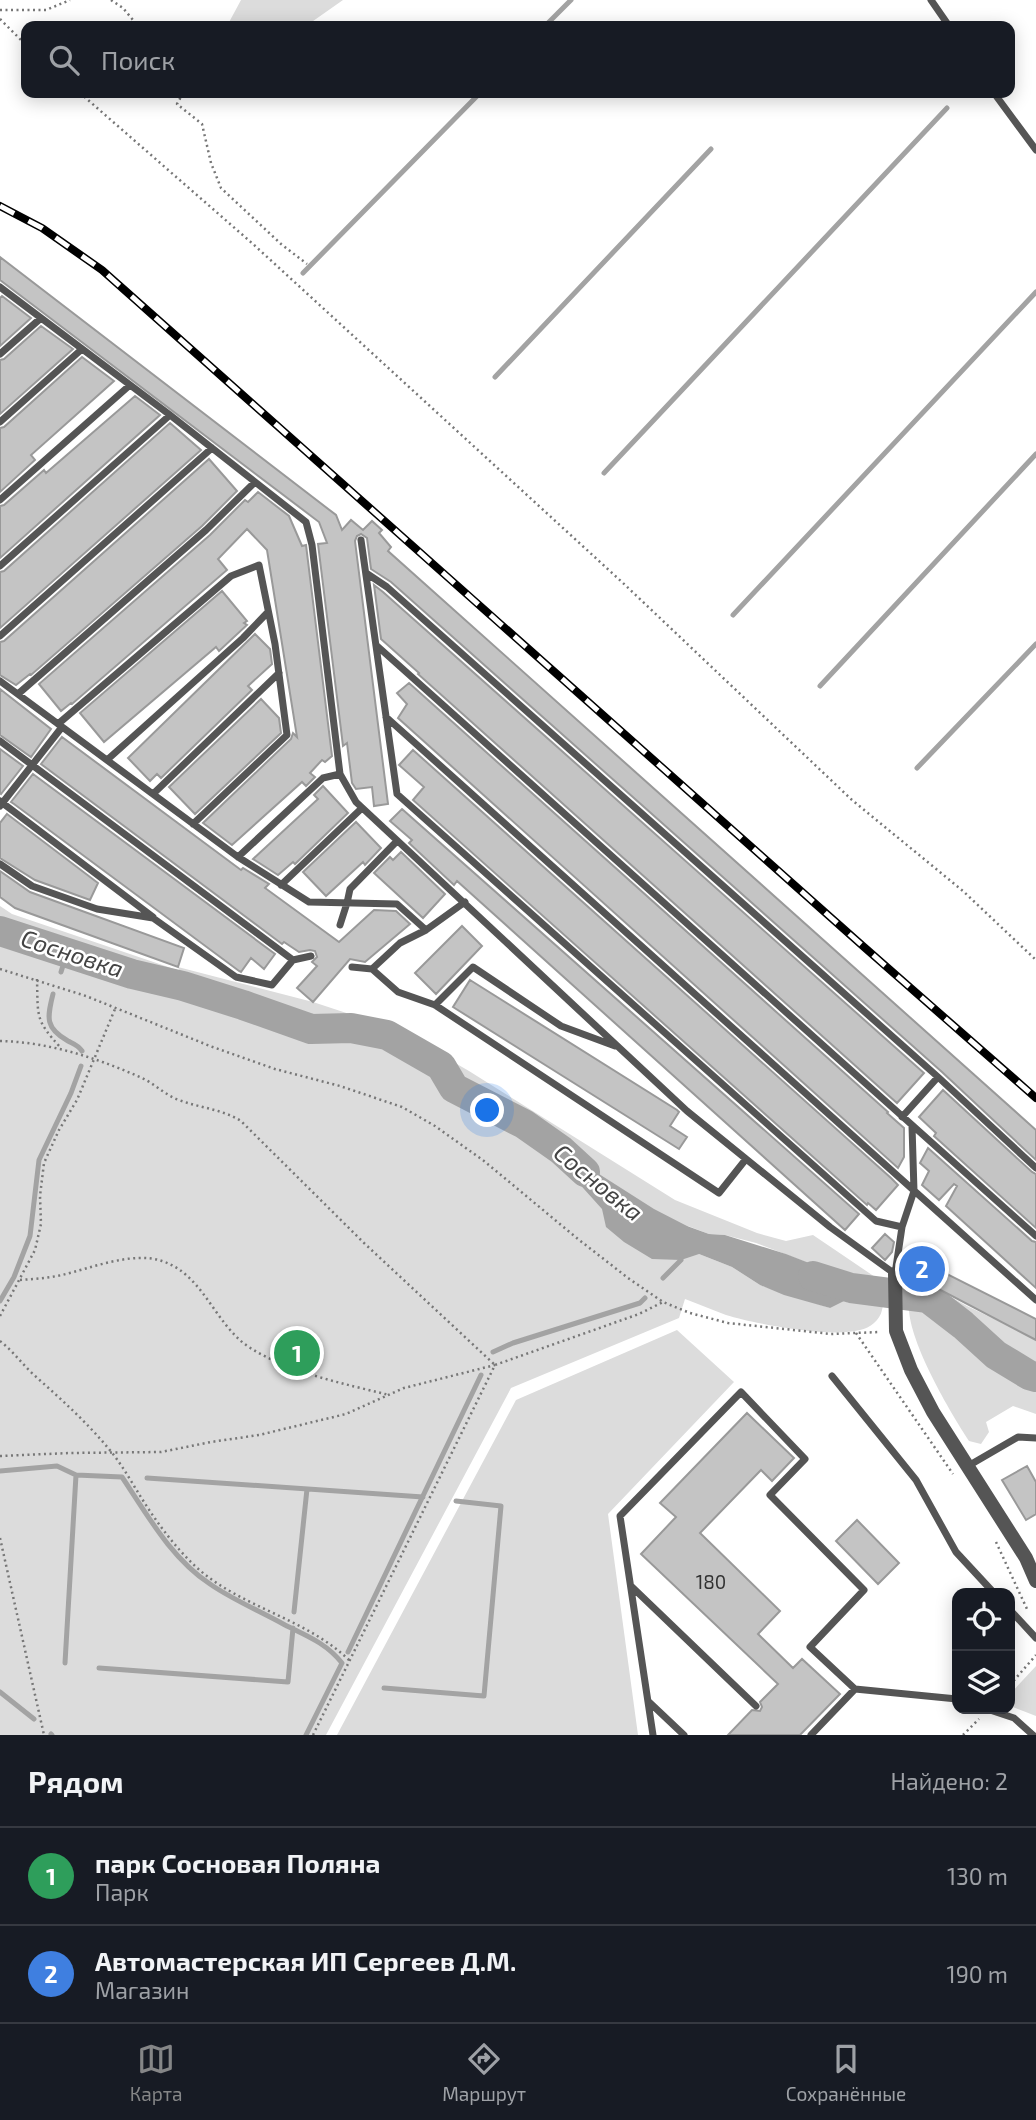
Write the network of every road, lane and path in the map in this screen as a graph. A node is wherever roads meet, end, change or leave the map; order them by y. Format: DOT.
graph roads {
  1 [pos="70,0"];
  2 [pos="111,0"];
  3 [pos="931,0"];
  4 [pos="0,10"];
  5 [pos="0,19"];
  6 [pos="134,21"];
  7 [pos="946,21"];
  8 [pos="21,41"];
  9 [pos="86,98"];
  10 [pos="180,98"];
  11 [pos="998,98"];
  12 [pos="1036,150"];
  13 [pos="307,264"];
  14 [pos="0,287"];
  15 [pos="41,318"];
  16 [pos="82,349"];
  17 [pos="0,355"];
  18 [pos="130,385"];
  19 [pos="170,415"];
  20 [pos="0,422"];
  21 [pos="212,448"];
  22 [pos="255,482"];
  23 [pos="0,500"];
  24 [pos="361,540"];
  25 [pos="0,566"];
  26 [pos="366,573"];
  27 [pos="268,612"];
  28 [pos="0,636"];
  29 [pos="376,645"];
  30 [pos="279,673"];
  31 [pos="0,681"];
  32 [pos="18,694"];
  33 [pos="385,716"];
  34 [pos="60,725"];
  35 [pos="0,741"];
  36 [pos="107,761"];
  37 [pos="32,765"];
  38 [pos="340,775"];
  39 [pos="153,794"];
  40 [pos="1,803"];
  41 [pos="362,808"];
  42 [pos="193,824"];
  43 [pos="397,841"];
  44 [pos="238,858"];
  45 [pos="0,863"];
  46 [pos="281,885"];
  47 [pos="465,902"];
  48 [pos="347,903"];
  49 [pos="153,918"];
  50 [pos="340,925"];
  51 [pos="426,930"];
  52 [pos="311,956"];
  53 [pos="293,960"];
  54 [pos="1036,960"];
  55 [pos="352,967"];
  56 [pos="0,968"];
  57 [pos="372,969"];
  58 [pos="37,979"];
  59 [pos="435,1005"];
  60 [pos="116,1009"];
  61 [pos="0,1041"];
  62 [pos="619,1047"];
  63 [pos="61,1048"];
  64 [pos="94,1060"];
  65 [pos="938,1077"];
  66 [pos="902,1117"];
  67 [pos="912,1126"];
  68 [pos="746,1159"];
  69 [pos="1036,1168"];
  70 [pos="914,1191"];
  71 [pos="902,1227"];
  72 [pos="1036,1236"];
  73 [pos="896,1279"];
  74 [pos="19,1280"];
  75 [pos="1036,1300"];
  76 [pos="663,1301"];
  77 [pos="0,1316"];
  78 [pos="896,1331"];
  79 [pos="856,1333"];
  80 [pos="0,1341"];
  81 [pos="495,1365"];
  82 [pos="832,1376"];
  83 [pos="389,1395"];
  84 [pos="1036,1438"];
  85 [pos="113,1454"];
  86 [pos="0,1456"];
  87 [pos="967,1467"];
  88 [pos="957,1480"];
  89 [pos="993,1535"];
  90 [pos="0,1538"];
  91 [pos="1031,1553"];
  92 [pos="1036,1581"];
  93 [pos="630,1586"];
  94 [pos="989,1588"];
  95 [pos="1015,1615"];
  96 [pos="1031,1617"];
  97 [pos="1036,1638"];
  98 [pos="1036,1655"];
  99 [pos="349,1660"];
  100 [pos="1015,1679"];
  101 [pos="855,1689"];
  102 [pos="952,1699"];
  103 [pos="648,1701"];
  104 [pos="756,1706"];
  105 [pos="982,1714"];
  106 [pos="1002,1714"];
  107 [pos="44,1735"];
  108 [pos="313,1735"];
  109 [pos="653,1735"];
  110 [pos="684,1735"];
  111 [pos="811,1735"];
  112 [pos="963,1735"];
  113 [pos="1033,1735"];
  1 -- 4 [label="path"];
  2 -- 6 [label="path"];
  3 -- 7 [label="lane"];
  5 -- 8 [label="path"];
  9 -- 54 [label="path"];
  10 -- 13 [label="path"];
  11 -- 12 [label="lane"];
  14 -- 15 [label="lane"];
  15 -- 16 [label="lane"];
  15 -- 17 [label="lane"];
  16 -- 18 [label="lane"];
  16 -- 20 [label="lane"];
  18 -- 19 [label="lane"];
  18 -- 23 [label="lane"];
  19 -- 21 [label="lane"];
  19 -- 25 [label="lane"];
  21 -- 22 [label="lane"];
  21 -- 28 [label="lane"];
  22 -- 32 [label="lane"];
  22 -- 38 [label="lane"];
  24 -- 26 [label="lane"];
  26 -- 29 [label="lane"];
  26 -- 65 [label="lane"];
  27 -- 30 [label="lane"];
  27 -- 34 [label="lane"];
  27 -- 36 [label="lane"];
  29 -- 33 [label="lane"];
  29 -- 66 [label="lane"];
  30 -- 39 [label="lane"];
  30 -- 42 [label="lane"];
  31 -- 32 [label="lane"];
  32 -- 34 [label="lane"];
  33 -- 70 [label="lane"];
  33 -- 71 [label="lane"];
  34 -- 36 [label="lane"];
  34 -- 37 [label="lane"];
  35 -- 37 [label="lane"];
  36 -- 39 [label="lane"];
  37 -- 40 [label="lane"];
  37 -- 53 [label="lane"];
  38 -- 41 [label="lane"];
  38 -- 44 [label="lane"];
  39 -- 42 [label="lane"];
  40 -- 49 [label="lane"];
  41 -- 43 [label="lane"];
  41 -- 46 [label="lane"];
  42 -- 44 [label="lane"];
  43 -- 47 [label="lane"];
  43 -- 48 [label="lane"];
  44 -- 46 [label="lane"];
  45 -- 49 [label="lane"];
  46 -- 48 [label="lane"];
  47 -- 51 [label="lane"];
  47 -- 62 [label="lane"];
  48 -- 50 [label="lane"];
  48 -- 51 [label="lane"];
  49 -- 53 [label="lane"];
  51 -- 57 [label="lane"];
  52 -- 53 [label="lane"];
  55 -- 57 [label="lane"];
  56 -- 58 [label="path"];
  57 -- 59 [label="lane"];
  58 -- 60 [label="path"];
  58 -- 63 [label="path"];
  59 -- 62 [label="lane"];
  59 -- 68 [label="lane"];
  60 -- 64 [label="path"];
  60 -- 76 [label="path"];
  61 -- 63 [label="path"];
  62 -- 68 [label="lane"];
  63 -- 64 [label="path"];
  64 -- 74 [label="path"];
  64 -- 81 [label="path"];
  65 -- 66 [label="lane"];
  65 -- 69 [label="lane"];
  66 -- 67 [label="lane"];
  67 -- 70 [label="lane"];
  67 -- 72 [label="lane"];
  68 -- 73 [label="lane"];
  70 -- 71 [label="lane"];
  70 -- 75 [label="lane"];
  71 -- 73 [label="lane"];
  73 -- 78 [label="street"];
  74 -- 77 [label="path"];
  74 -- 83 [label="path"];
  76 -- 79 [label="path"];
  76 -- 81 [label="path"];
  78 -- 79 [label="path"];
  78 -- 87 [label="street"];
  79 -- 88 [label="path"];
  80 -- 85 [label="path"];
  81 -- 83 [label="path"];
  81 -- 99 [label="path"];
  82 -- 94 [label="lane"];
  83 -- 85 [label="path"];
  84 -- 87 [label="lane"];
  85 -- 86 [label="path"];
  85 -- 99 [label="path"];
  87 -- 91 [label="street"];
  89 -- 96 [label="path"];
  90 -- 107 [label="path"];
  91 -- 92 [label="street"];
  93 -- 101 [label="lane"];
  93 -- 103 [label="lane"];
  93 -- 104 [label="lane"];
  95 -- 97 [label="lane"];
  98 -- 100 [label="path"];
  99 -- 108 [label="path"];
  101 -- 102 [label="lane"];
  101 -- 111 [label="lane"];
  103 -- 109 [label="lane"];
  103 -- 110 [label="lane"];
  105 -- 112 [label="path"];
  106 -- 113 [label="lane"];
}
